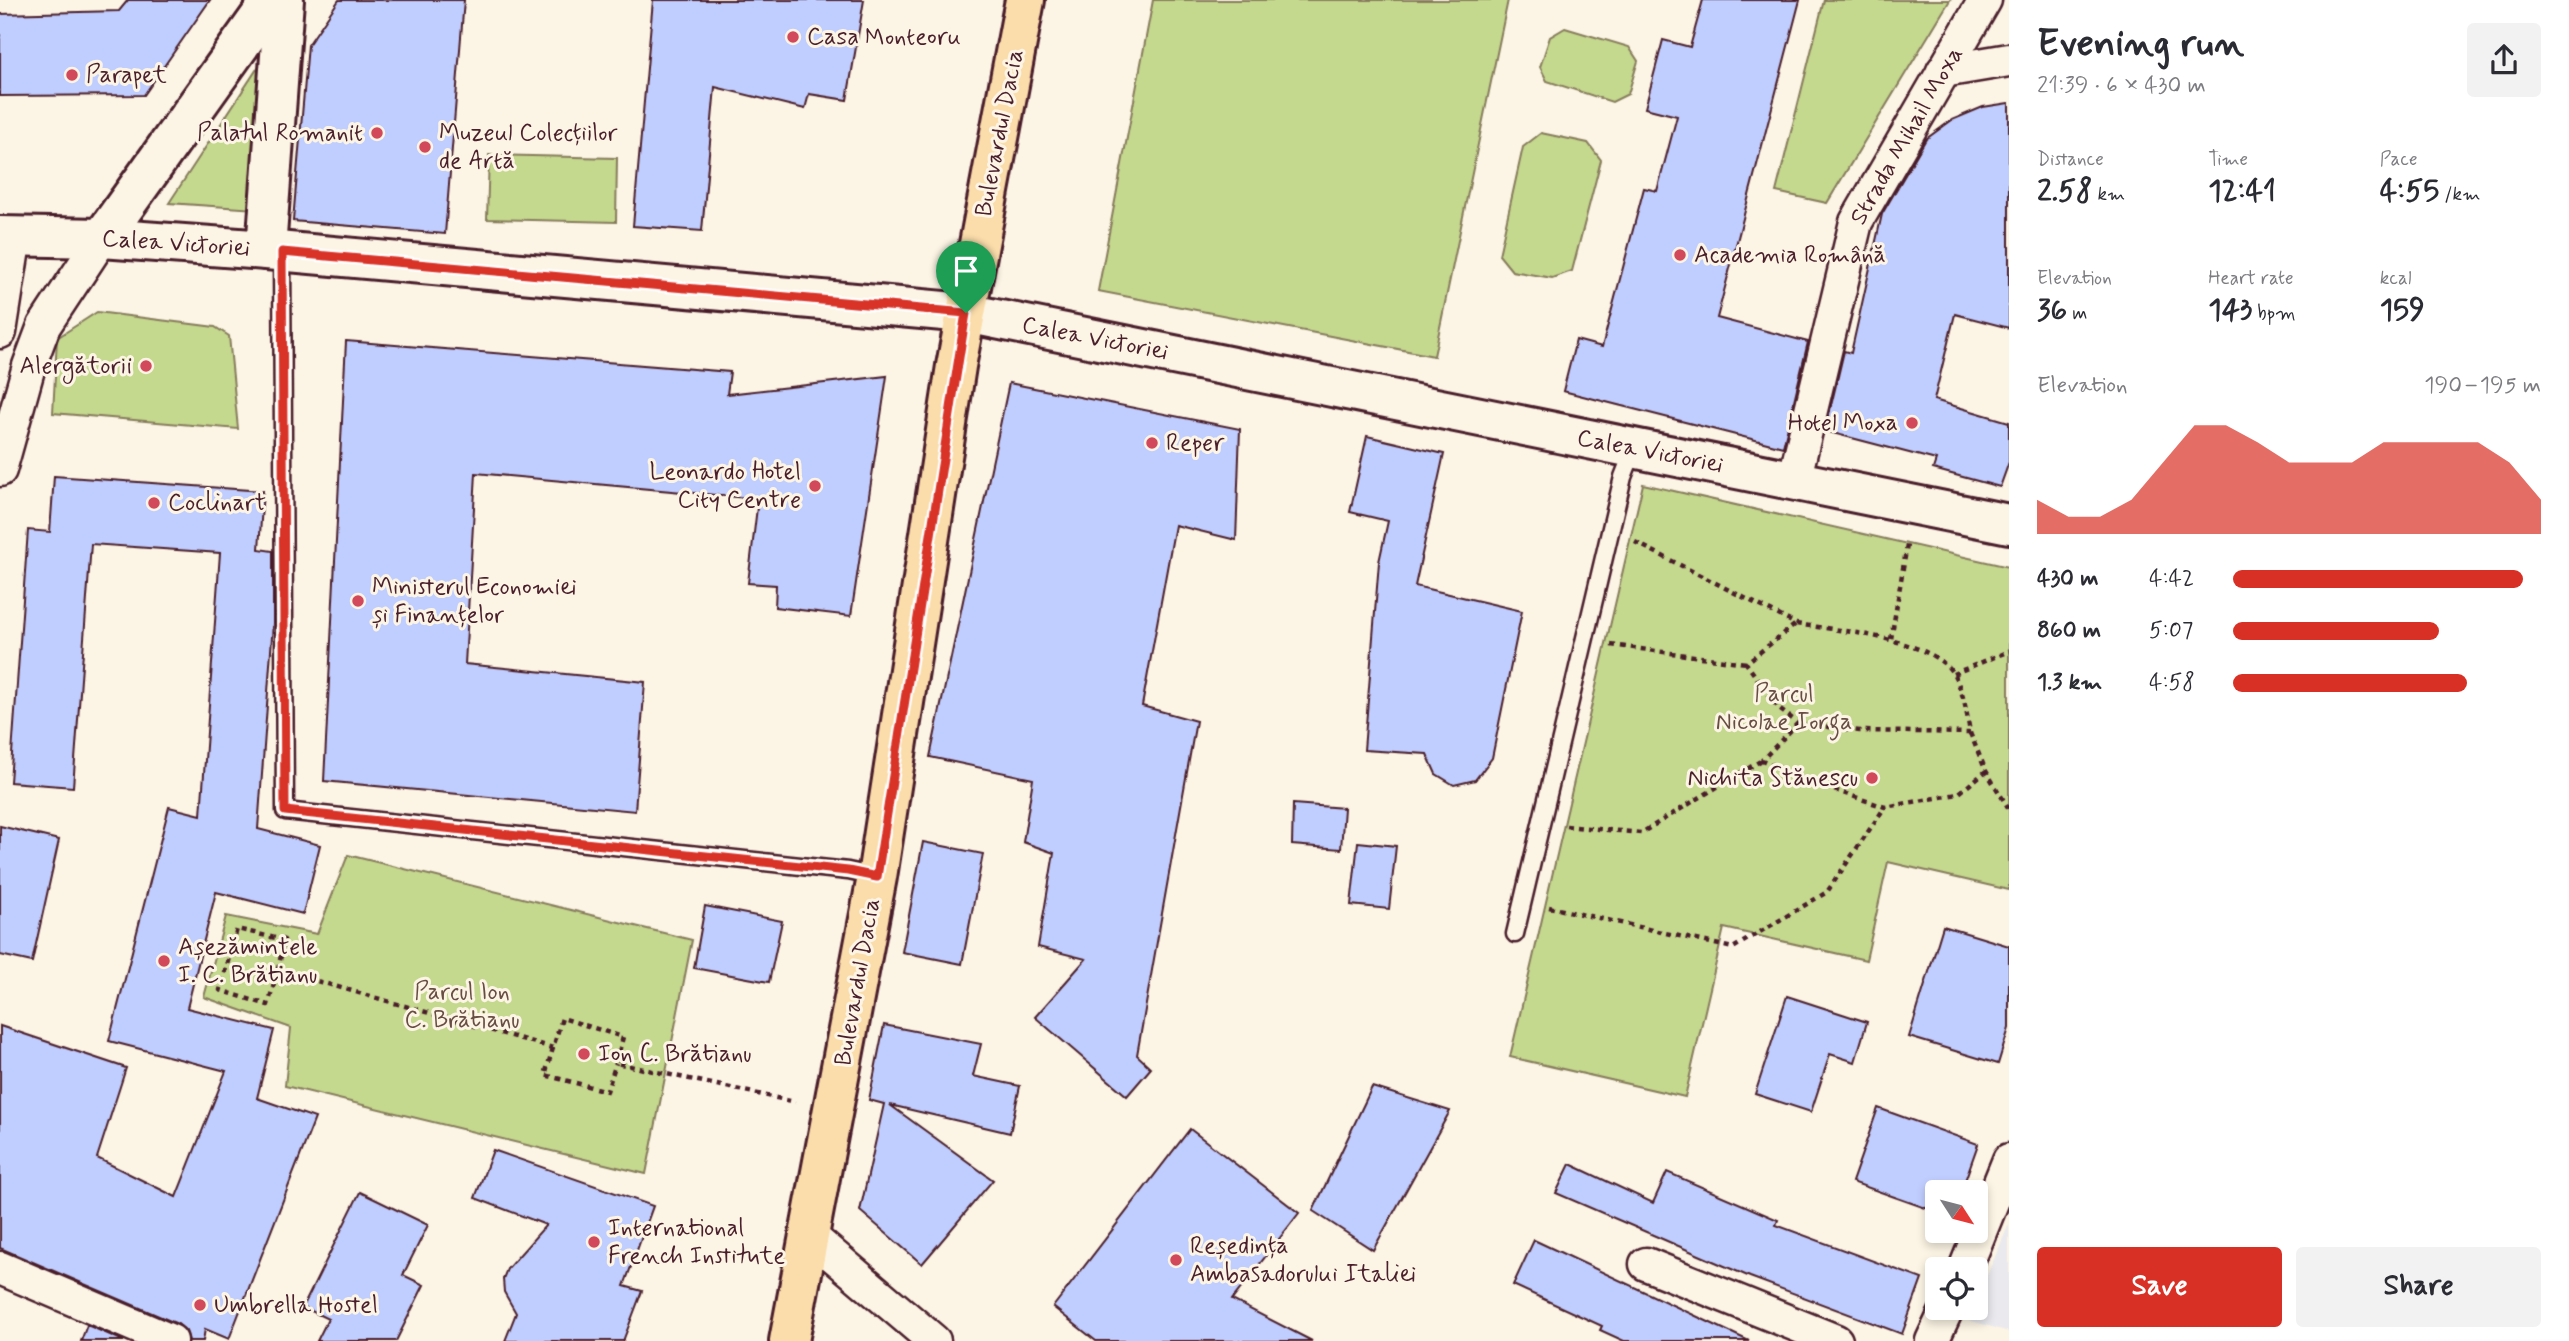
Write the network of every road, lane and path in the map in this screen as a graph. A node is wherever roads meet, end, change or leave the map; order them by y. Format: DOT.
graph roads {
  1 [pos="272,0"];
  2 [pos="284,0"];
  3 [pos="1025,0"];
  4 [pos="1985,0"];
  5 [pos="2009,60"];
  6 [pos="1943,71"];
  7 [pos="7,236"];
  8 [pos="102,238"];
  9 [pos="274,251"];
  10 [pos="966,313"];
  11 [pos="0,332"];
  12 [pos="1634,449"];
  13 [pos="0,470"];
  14 [pos="1794,481"];
  15 [pos="2009,524"];
  16 [pos="1630,540"];
  17 [pos="1907,545"];
  18 [pos="1796,624"];
  19 [pos="1891,639"];
  20 [pos="1606,645"];
  21 [pos="2009,651"];
  22 [pos="1746,663"];
  23 [pos="1953,674"];
  24 [pos="1798,723"];
  25 [pos="1970,733"];
  26 [pos="1762,760"];
  27 [pos="1986,771"];
  28 [pos="1885,807"];
  29 [pos="2009,809"];
  30 [pos="1563,826"];
  31 [pos="877,877"];
  32 [pos="1545,906"];
  33 [pos="1515,934"];
  34 [pos="278,970"];
  35 [pos="554,1048"];
  36 [pos="616,1063"];
  37 [pos="834,1111"];
  38 [pos="2009,1160"];
  39 [pos="809,1235"];
  40 [pos="1970,1257"];
  41 [pos="1646,1264"];
  42 [pos="0,1268"];
  43 [pos="1942,1320"];
  44 [pos="171,1341"];
  45 [pos="789,1341"];
  46 [pos="934,1341"];
  47 [pos="1836,1341"];
  48 [pos="1932,1341"];
  1 -- 8 [label="main road"];
  2 -- 9 [label="main road"];
  3 -- 10 [label="main road, Bulevardul Dacia"];
  4 -- 6 [label="street, Strada Mihail Moxa"];
  5 -- 6 [label="street"];
  6 -- 14 [label="street, Strada Mihail Moxa"];
  7 -- 8 [label="main road, Calea Victoriei"];
  7 -- 11 [label="street"];
  8 -- 9 [label="main road, Calea Victoriei"];
  8 -- 13 [label="street"];
  9 -- 10 [label="main road, Calea Victoriei"];
  9 -- 31 [label="lane"];
  10 -- 12 [label="main road, Calea Victoriei"];
  10 -- 31 [label="main road, Bulevardul Dacia"];
  12 -- 14 [label="main road, Calea Victoriei"];
  12 -- 33 [label="lane"];
  14 -- 15 [label="main road, Calea Victoriei"];
  16 -- 18 [label="path"];
  17 -- 19 [label="path"];
  18 -- 19 [label="path"];
  18 -- 22 [label="path"];
  19 -- 23 [label="path"];
  20 -- 22 [label="path"];
  21 -- 23 [label="path"];
  22 -- 24 [label="path"];
  23 -- 25 [label="path"];
  24 -- 25 [label="path"];
  24 -- 26 [label="path"];
  25 -- 27 [label="path"];
  26 -- 28 [label="path"];
  26 -- 30 [label="path"];
  27 -- 28 [label="path"];
  27 -- 29 [label="path"];
  28 -- 32 [label="path"];
  31 -- 37 [label="main road, Bulevardul Dacia"];
  34 -- 34 [label="path"];
  34 -- 35 [label="path"];
  35 -- 36 [label="path"];
  35 -- 36 [label="path"];
  36 -- 37 [label="path"];
  37 -- 39 [label="main road, Bulevardul Dacia"];
  38 -- 40 [label="street"];
  39 -- 45 [label="main road, Bulevardul Dacia"];
  39 -- 46 [label="street"];
  41 -- 47 [label="street"];
  42 -- 44 [label="street"];
  43 -- 48 [label="street"];
}
